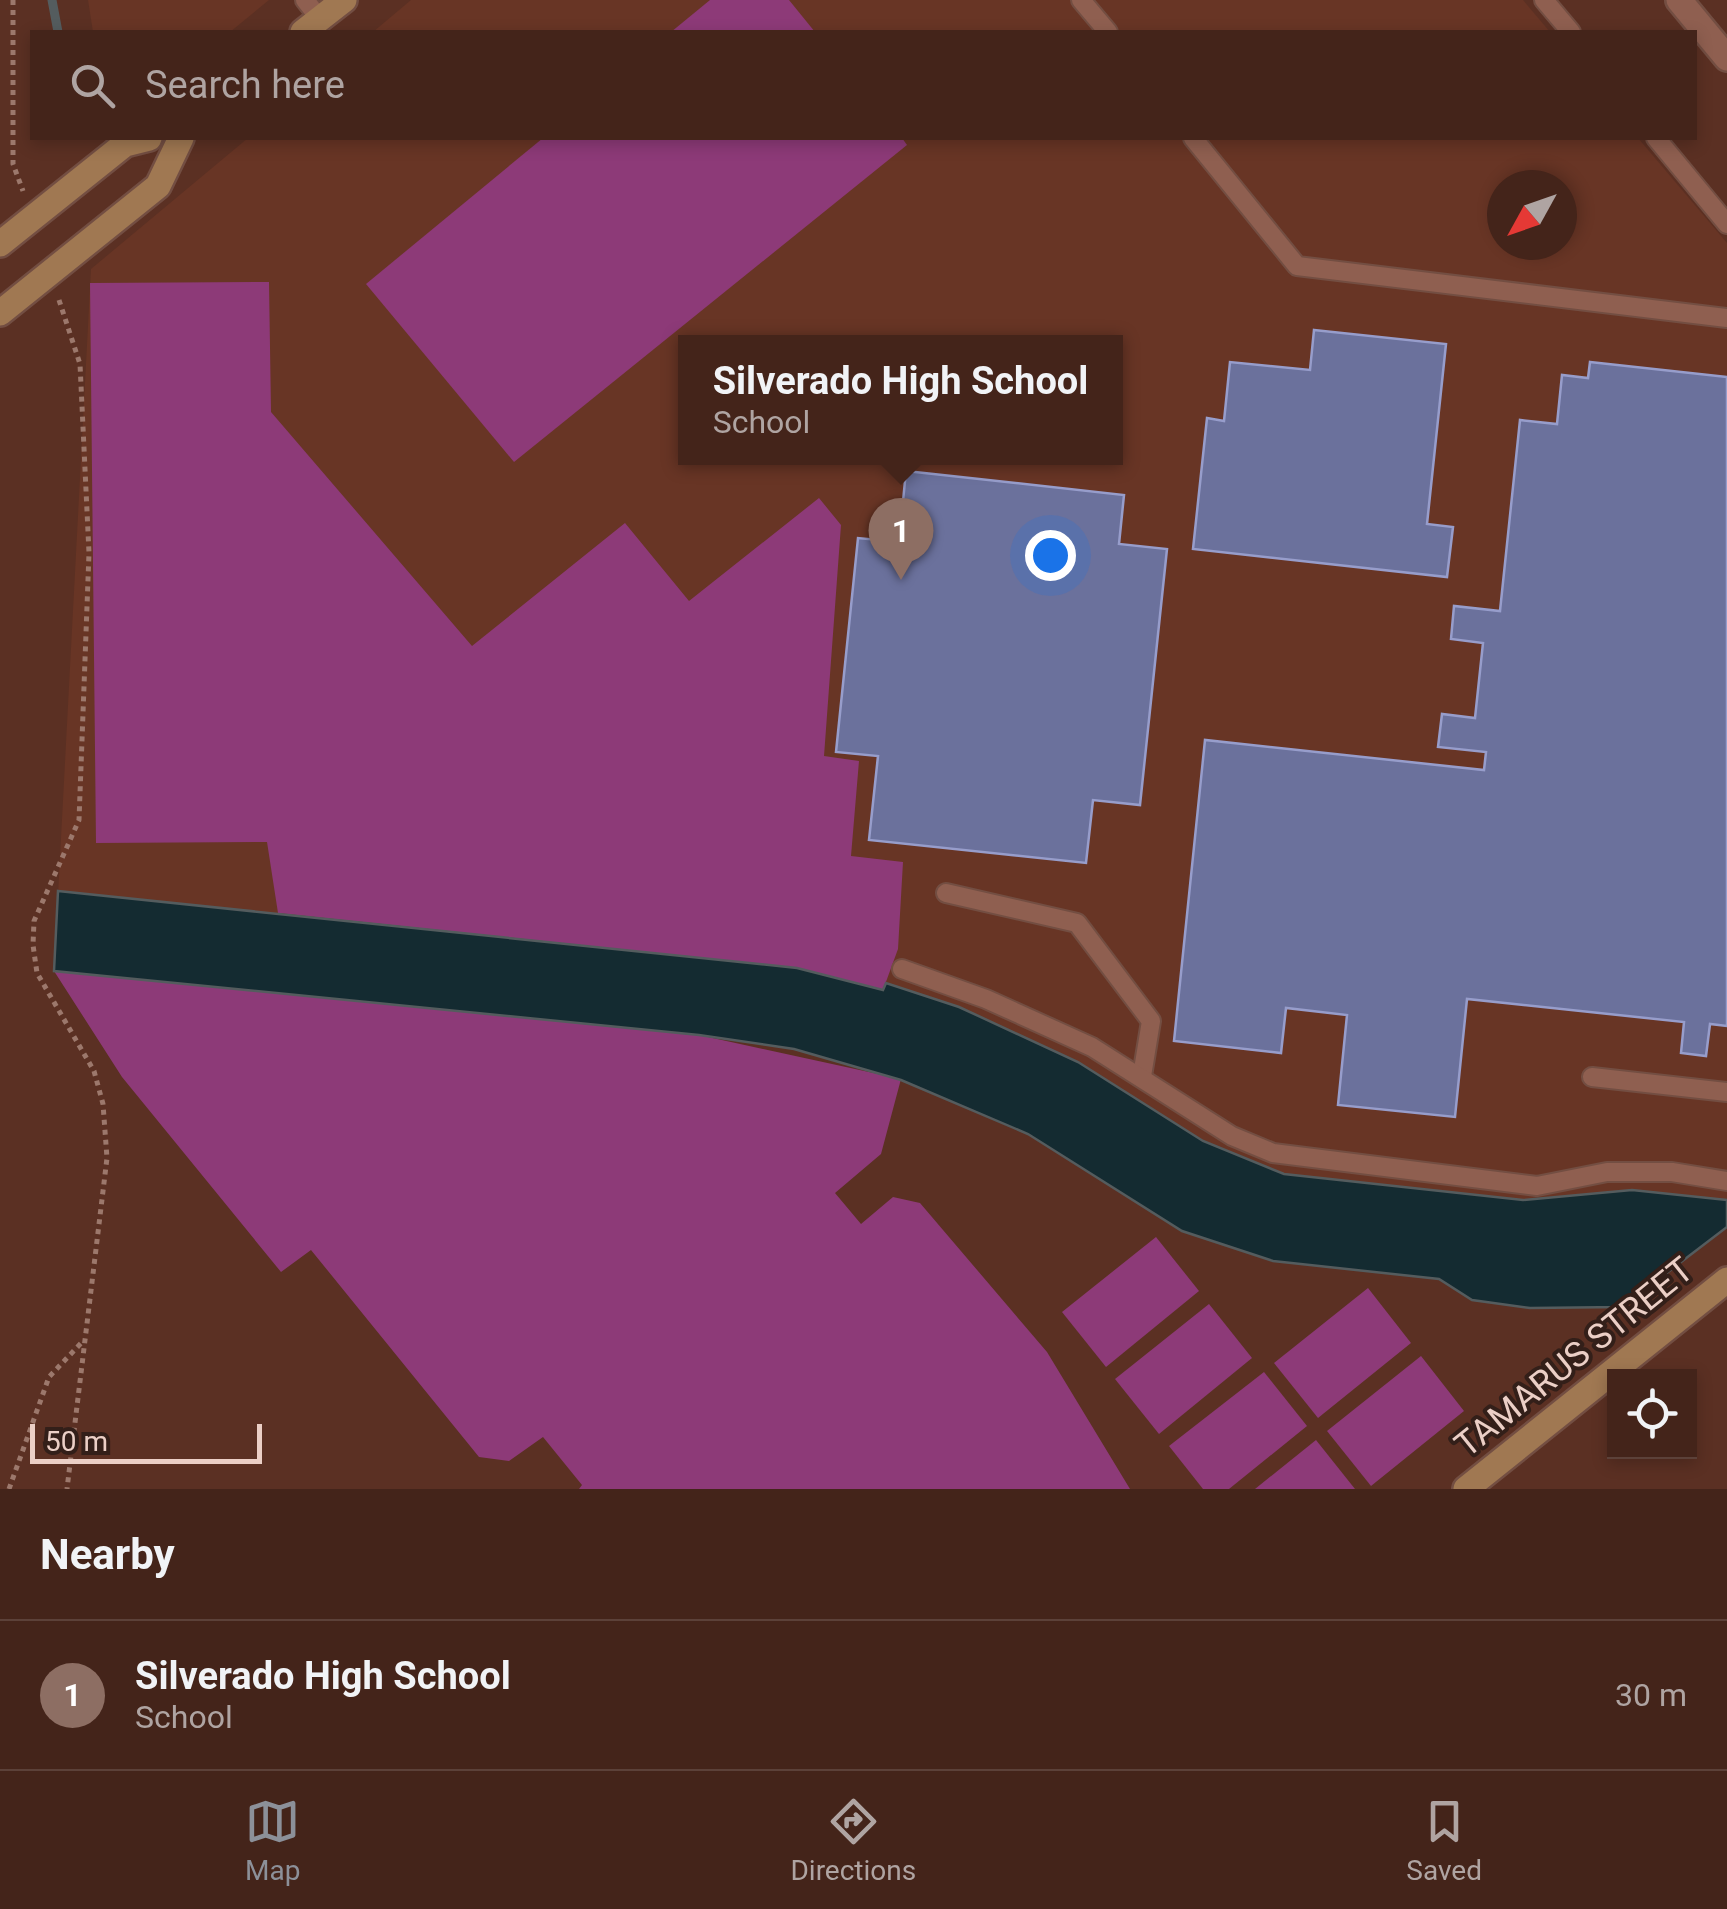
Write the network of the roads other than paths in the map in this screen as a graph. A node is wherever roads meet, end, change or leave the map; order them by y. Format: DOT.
graph roads {
  1 [pos="344,0"];
  2 [pos="1082,0"];
  3 [pos="1544,0"];
  4 [pos="1680,0"];
  5 [pos="309,17"];
  6 [pos="1106,30"];
  7 [pos="1568,30"];
  8 [pos="1727,58"];
  9 [pos="141,140"];
  10 [pos="180,140"];
  11 [pos="1195,140"];
  12 [pos="1658,140"];
  13 [pos="1727,224"];
  14 [pos="0,244"];
  15 [pos="0,313"];
  16 [pos="1727,318"];
  17 [pos="946,893"];
  18 [pos="902,970"];
  19 [pos="1142,1076"];
  20 [pos="1592,1077"];
  21 [pos="1727,1092"];
  22 [pos="1727,1181"];
  23 [pos="1727,1280"];
  24 [pos="1466,1489"];
  1 -- 5 [label="main road"];
  2 -- 6 [label="lane"];
  3 -- 7 [label="lane"];
  4 -- 8 [label="street"];
  9 -- 14 [label="main road"];
  10 -- 15 [label="main road"];
  11 -- 16 [label="lane"];
  12 -- 13 [label="lane"];
  17 -- 19 [label="lane"];
  18 -- 19 [label="lane"];
  19 -- 22 [label="lane"];
  20 -- 21 [label="lane"];
  23 -- 24 [label="main road, TAMARUS STREET"];
}
